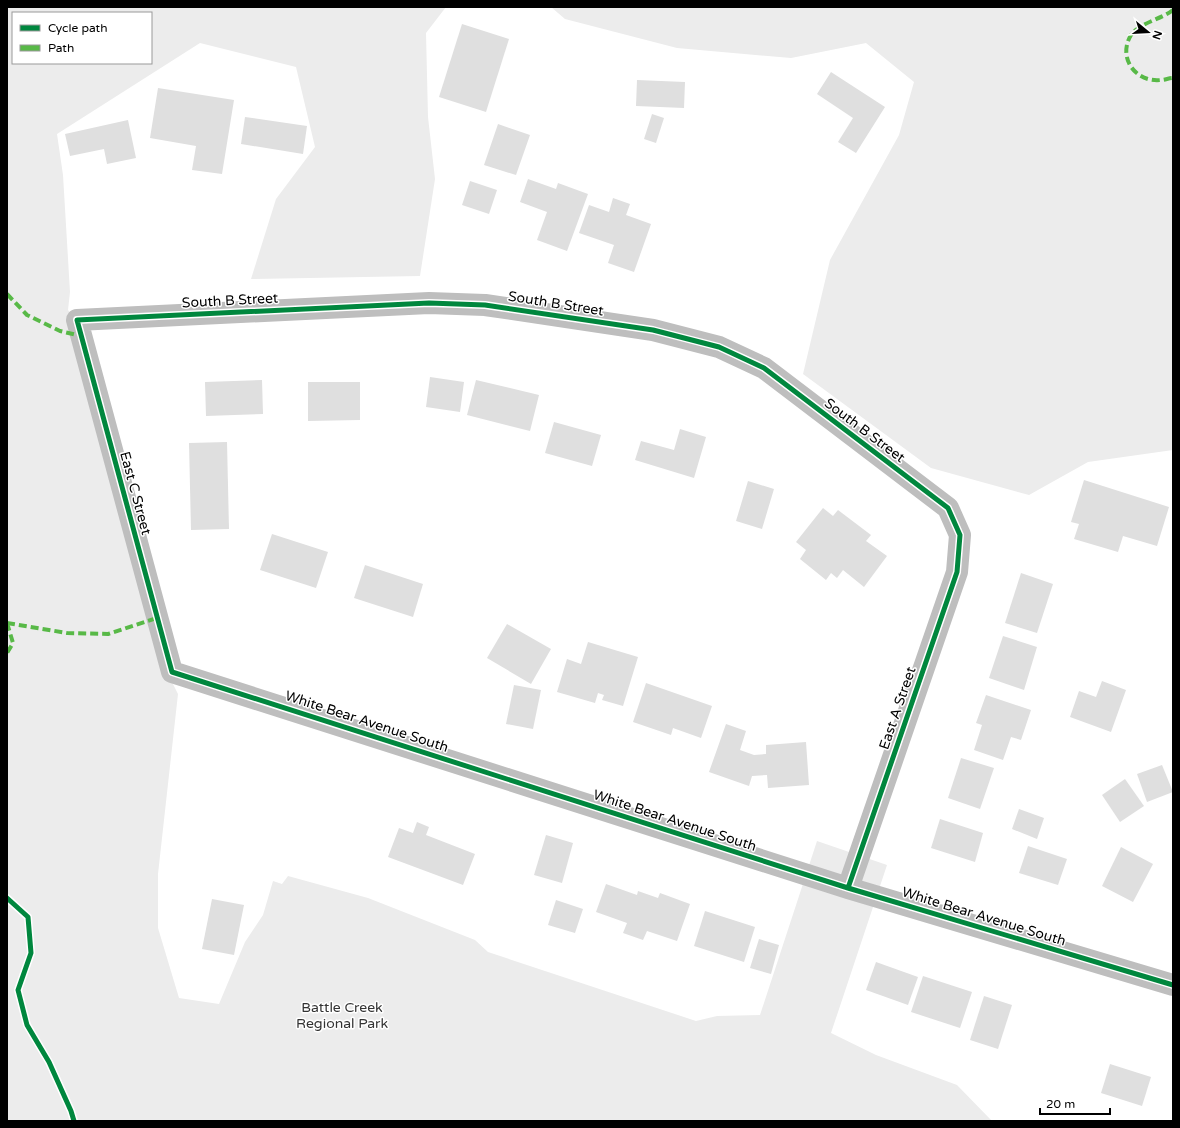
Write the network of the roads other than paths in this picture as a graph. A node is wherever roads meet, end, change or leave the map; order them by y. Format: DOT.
graph roads {
  1 [pos="77,320"];
  2 [pos="960,535"];
  3 [pos="172,672"];
  4 [pos="848,888"];
  5 [pos="1173,984"];
  1 -- 2 [label="street, South B Street"];
  1 -- 3 [label="street, East C Street"];
  2 -- 4 [label="street, East A Street"];
  3 -- 4 [label="street, White Bear Avenue South"];
  4 -- 5 [label="street, White Bear Avenue South"];
}
